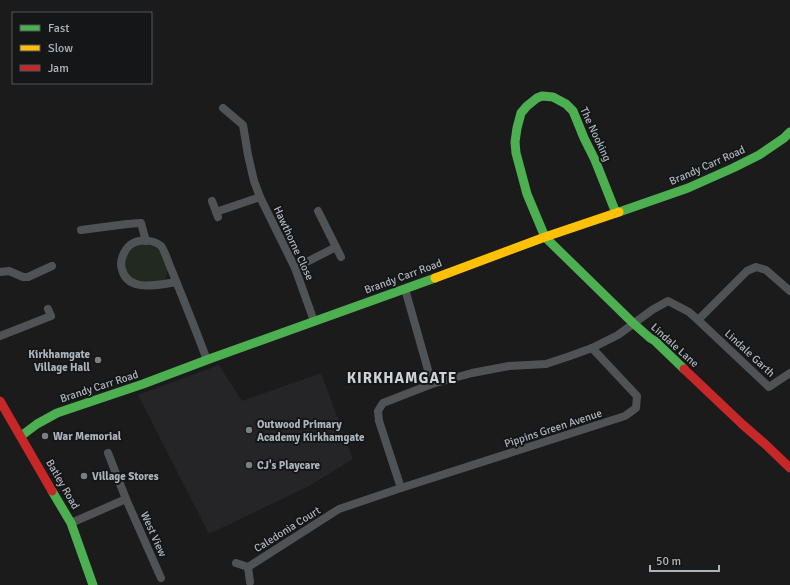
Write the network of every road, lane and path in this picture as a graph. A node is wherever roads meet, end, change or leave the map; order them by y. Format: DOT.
graph roads {
  1 [pos="223,108"];
  2 [pos="790,132"];
  3 [pos="260,197"];
  4 [pos="212,201"];
  5 [pos="318,211"];
  6 [pos="616,213"];
  7 [pos="81,230"];
  8 [pos="545,237"];
  9 [pos="146,241"];
  10 [pos="336,247"];
  11 [pos="341,257"];
  12 [pos="52,266"];
  13 [pos="295,268"];
  14 [pos="0,272"];
  15 [pos="176,282"];
  16 [pos="405,289"];
  17 [pos="790,291"];
  18 [pos="48,309"];
  19 [pos="698,320"];
  20 [pos="314,321"];
  21 [pos="633,323"];
  22 [pos="0,336"];
  23 [pos="592,348"];
  24 [pos="207,360"];
  25 [pos="790,373"];
  26 [pos="432,384"];
  27 [pos="0,401"];
  28 [pos="21,436"];
  29 [pos="108,452"];
  30 [pos="790,468"];
  31 [pos="401,488"];
  32 [pos="126,499"];
  33 [pos="339,509"];
  34 [pos="71,523"];
  35 [pos="236,563"];
  36 [pos="248,567"];
  37 [pos="161,578"];
  38 [pos="250,582"];
  39 [pos="93,585"];
  1 -- 3 [label="street, Hawthorne Close"];
  2 -- 6 [label="street, Brandy Carr Road"];
  3 -- 4 [label="street, Hawthorne Close"];
  3 -- 13 [label="street, Hawthorne Close"];
  5 -- 10 [label="street"];
  6 -- 8 [label="street, Brandy Carr Road"];
  6 -- 8 [label="street, The Nooking"];
  7 -- 9 [label="street"];
  8 -- 16 [label="street, Brandy Carr Road"];
  8 -- 21 [label="street, Lindale Lane"];
  9 -- 15 [label="street"];
  9 -- 15 [label="street"];
  10 -- 11 [label="street"];
  10 -- 13 [label="street"];
  12 -- 14 [label="street"];
  13 -- 20 [label="street, Hawthorne Close"];
  15 -- 24 [label="street"];
  16 -- 20 [label="street, Brandy Carr Road"];
  16 -- 26 [label="street"];
  17 -- 19 [label="street"];
  18 -- 22 [label="street"];
  19 -- 21 [label="street, Lindale Garth"];
  19 -- 25 [label="street, Lindale Garth"];
  20 -- 24 [label="street, Brandy Carr Road"];
  21 -- 23 [label="street"];
  21 -- 30 [label="street, Lindale Lane"];
  23 -- 26 [label="street"];
  23 -- 31 [label="street, Pippins Green Avenue"];
  24 -- 28 [label="street, Brandy Carr Road"];
  26 -- 31 [label="street"];
  27 -- 28 [label="street, Batley Road"];
  28 -- 34 [label="street, Batley Road"];
  29 -- 32 [label="street, West View"];
  31 -- 33 [label="street, Pippins Green Avenue"];
  32 -- 34 [label="street"];
  32 -- 37 [label="street, West View"];
  33 -- 36 [label="street, Caledonia Court"];
  34 -- 39 [label="street, Batley Road"];
  35 -- 36 [label="street, Caledonia Court"];
  36 -- 38 [label="street, Caledonia Court"];
}
